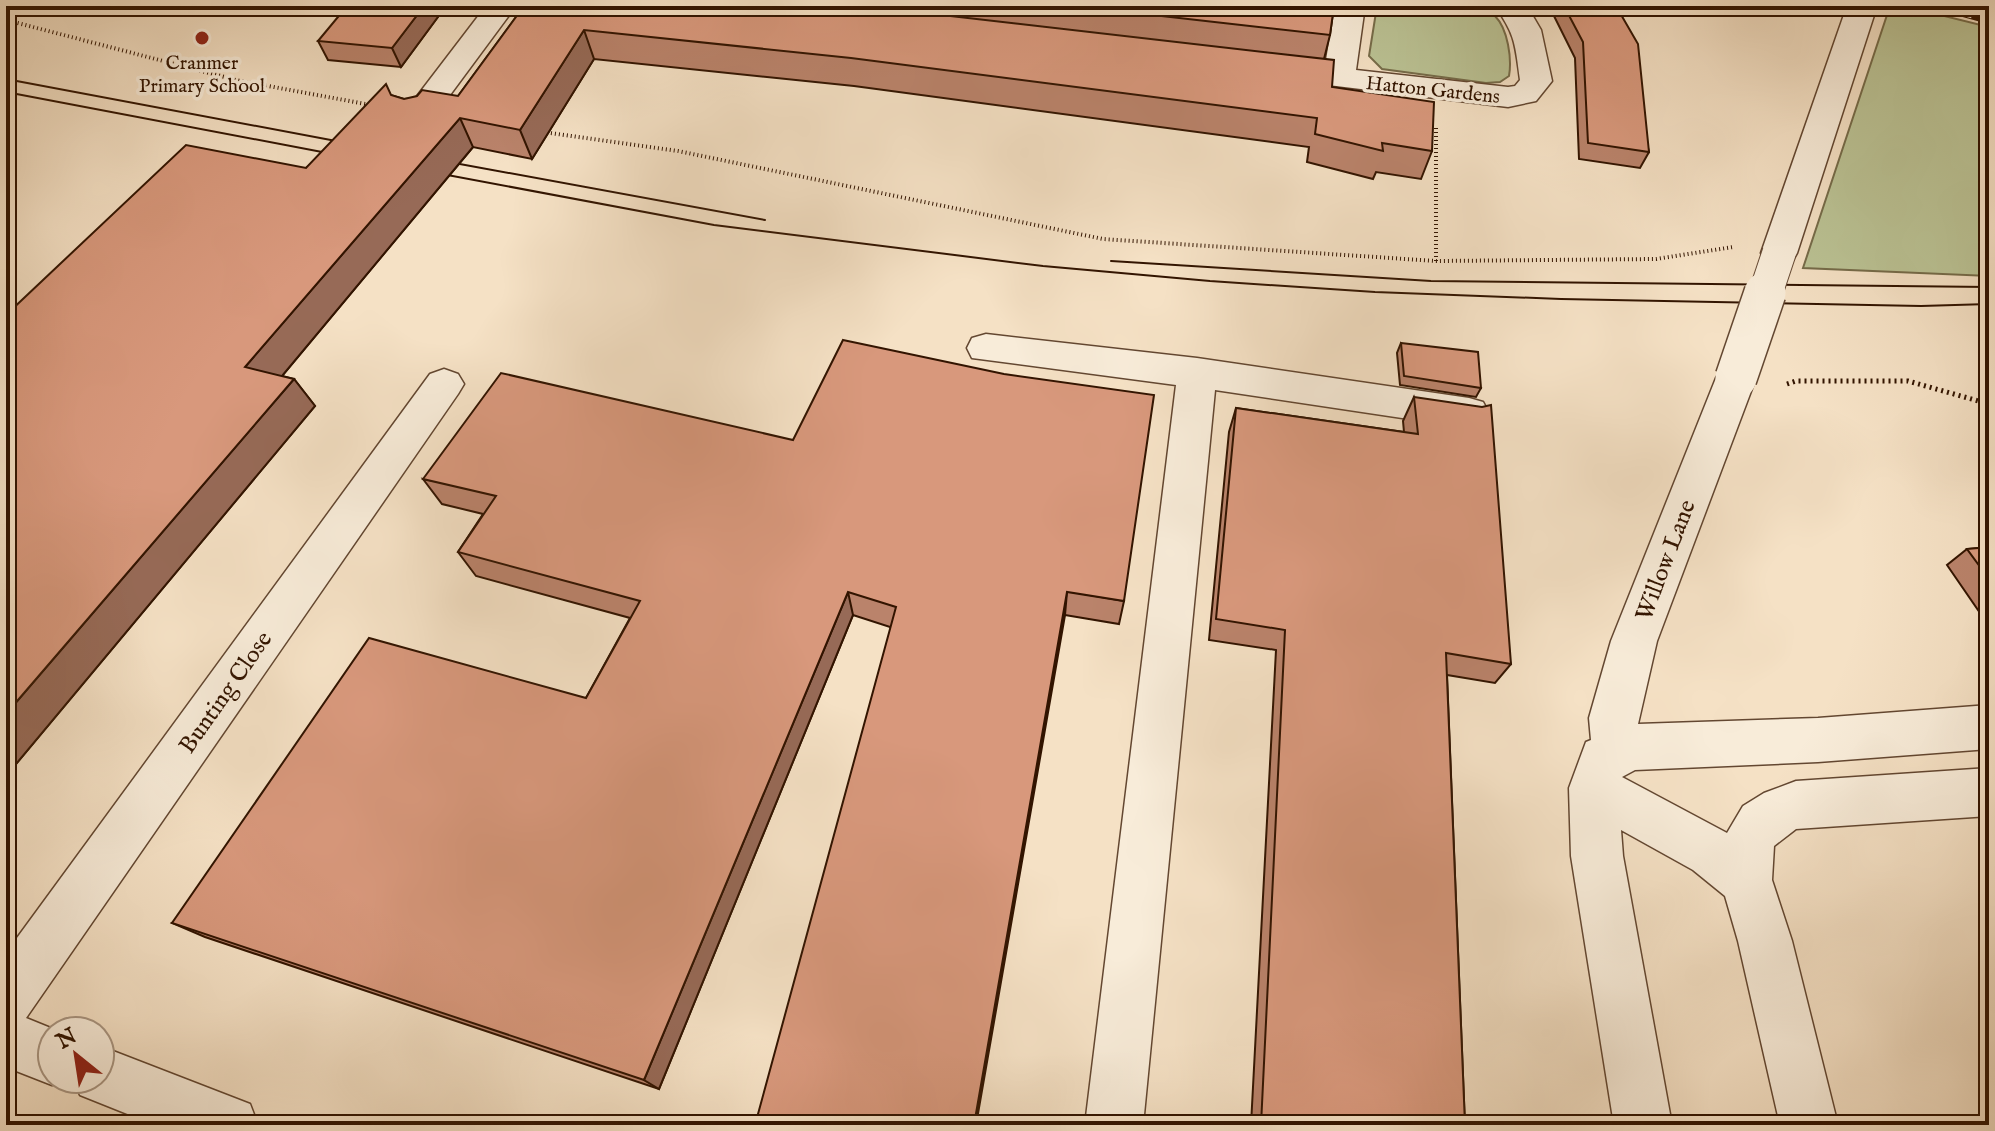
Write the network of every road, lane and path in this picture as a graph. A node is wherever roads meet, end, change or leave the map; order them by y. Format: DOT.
graph roads {
  1 [pos="501,6"];
  2 [pos="1350,6"];
  3 [pos="1510,6"];
  4 [pos="1857,18"];
  5 [pos="6,20"];
  6 [pos="1308,74"];
  7 [pos="1339,78"];
  8 [pos="1436,91"];
  9 [pos="419,115"];
  10 [pos="541,132"];
  11 [pos="1722,249"];
  12 [pos="1436,261"];
  13 [pos="986,348"];
  14 [pos="1197,373"];
  15 [pos="1796,381"];
  16 [pos="444,384"];
  17 [pos="1989,404"];
  18 [pos="1469,413"];
  19 [pos="1989,727"];
  20 [pos="1606,770"];
  21 [pos="1989,792"];
  22 [pos="1746,880"];
  23 [pos="6,999"];
  24 [pos="6,1039"];
  25 [pos="36,1051"];
  26 [pos="116,1087"];
  27 [pos="148,1111"];
  28 [pos="229,1125"];
  29 [pos="1114,1125"];
  30 [pos="1643,1125"];
  31 [pos="1809,1125"];
  1 -- 9 [label="street"];
  2 -- 7 [label="street, Hatton Gardens"];
  3 -- 8 [label="street, Hatton Gardens"];
  4 -- 20 [label="street, Willow Lane, bridge"];
  5 -- 9 [label="path"];
  6 -- 7 [label="street, Hatton Gardens"];
  7 -- 8 [label="street, Hatton Gardens"];
  8 -- 12 [label="path"];
  10 -- 12 [label="path"];
  11 -- 12 [label="path"];
  13 -- 14 [label="street"];
  14 -- 18 [label="street"];
  14 -- 29 [label="street"];
  15 -- 17 [label="path"];
  16 -- 23 [label="street, Bunting Close"];
  19 -- 20 [label="street"];
  20 -- 22 [label="street"];
  20 -- 30 [label="street, Willow Lane"];
  21 -- 22 [label="street"];
  22 -- 31 [label="street"];
  24 -- 25 [label="street"];
  26 -- 27 [label="street"];
  27 -- 28 [label="street"];
}
